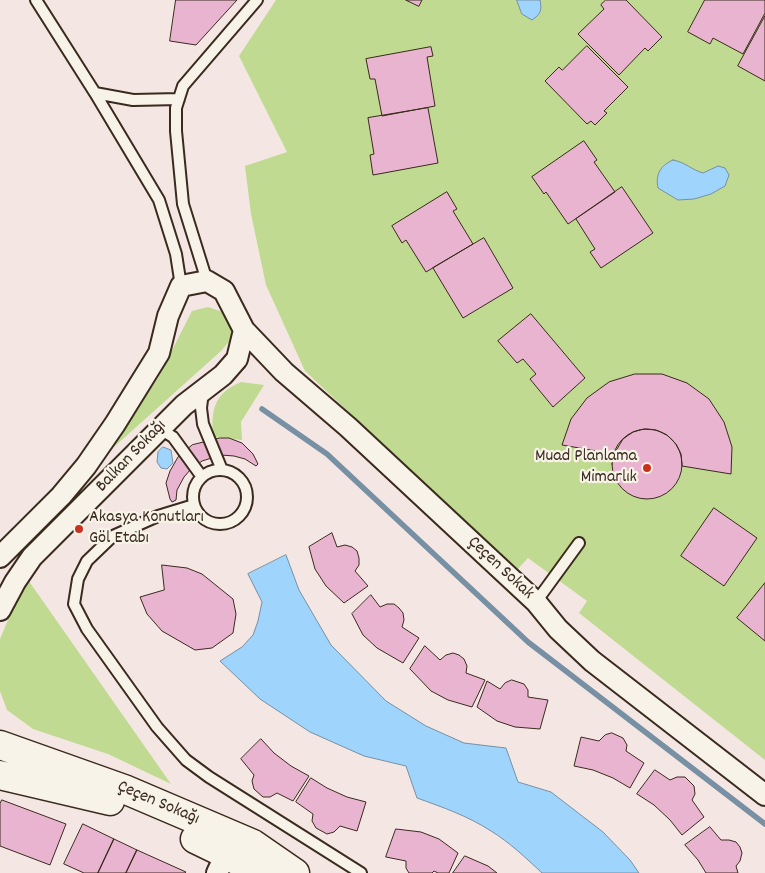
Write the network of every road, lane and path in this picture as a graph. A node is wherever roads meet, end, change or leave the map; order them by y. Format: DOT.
graph roads {
  1 [pos="36,0"];
  2 [pos="257,0"];
  3 [pos="95,93"];
  4 [pos="179,99"];
  5 [pos="207,281"];
  6 [pos="180,286"];
  7 [pos="244,330"];
  8 [pos="204,390"];
  9 [pos="160,429"];
  10 [pos="222,470"];
  11 [pos="202,477"];
  12 [pos="194,505"];
  13 [pos="579,542"];
  14 [pos="0,557"];
  15 [pos="536,602"];
  16 [pos="0,610"];
  17 [pos="4,743"];
  18 [pos="0,774"];
  19 [pos="765,795"];
  20 [pos="222,863"];
  21 [pos="258,873"];
  22 [pos="295,873"];
  23 [pos="361,873"];
  1 -- 3 [label="lane"];
  2 -- 4 [label="lane"];
  3 -- 4 [label="lane"];
  3 -- 6 [label="lane"];
  4 -- 5 [label="lane"];
  5 -- 6 [label="street"];
  5 -- 7 [label="street, Çeçen Sokak"];
  6 -- 14 [label="street, Balkan Sokağı"];
  7 -- 8 [label="street, Balkan Sokağı"];
  7 -- 15 [label="street, Çeçen Sokak"];
  8 -- 9 [label="street, Balkan Sokağı"];
  8 -- 10 [label="lane"];
  9 -- 11 [label="lane"];
  9 -- 16 [label="street, Balkan Sokağı"];
  10 -- 11 [label="lane"];
  10 -- 12 [label="lane"];
  11 -- 12 [label="lane"];
  12 -- 23 [label="lane"];
  13 -- 15 [label="lane"];
  15 -- 19 [label="street, Çeçen Sokak"];
  17 -- 22 [label="main road, Çeçen Sokağı"];
  18 -- 20 [label="main road, Çeçen Sokağı"];
  20 -- 21 [label="main road, Çeçen Sokağı"];
}
